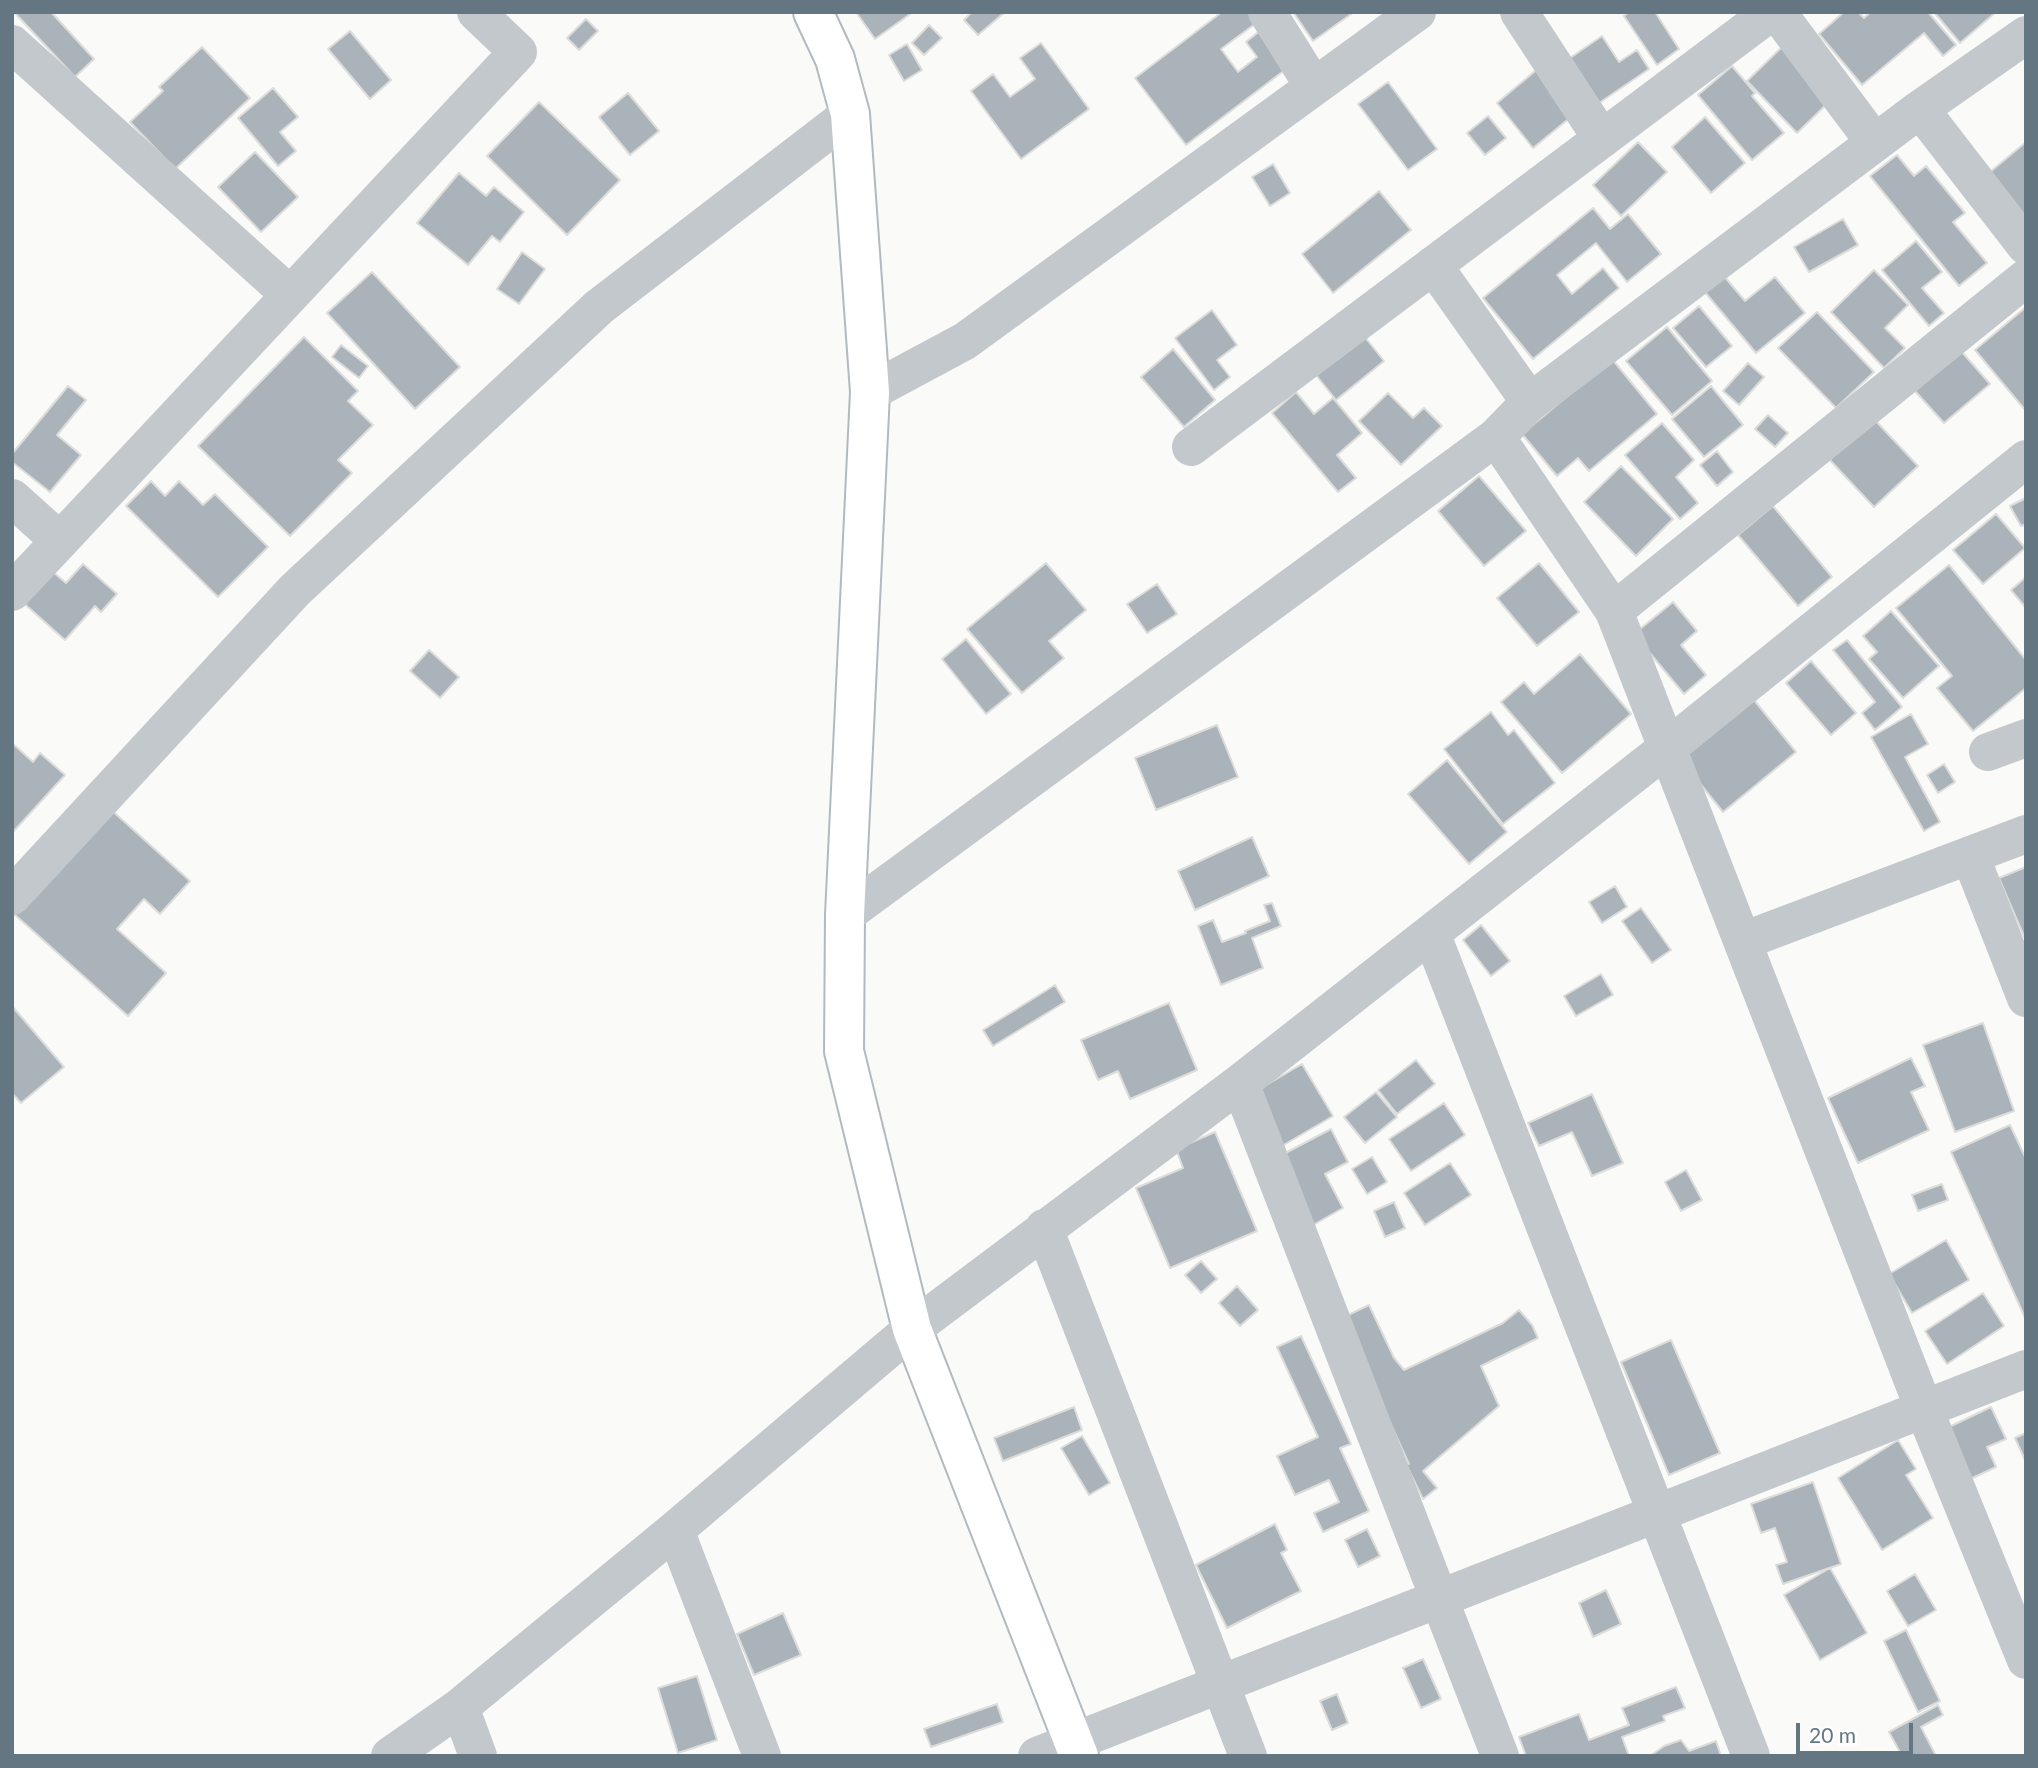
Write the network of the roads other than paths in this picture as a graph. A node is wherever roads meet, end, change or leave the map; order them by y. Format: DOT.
graph roads {
  1 [pos="476,12"];
  2 [pos="813,12"];
  3 [pos="1267,12"];
  4 [pos="1416,12"];
  5 [pos="1519,12"];
  6 [pos="1771,12"];
  7 [pos="1777,12"];
  8 [pos="2026,34"];
  9 [pos="12,44"];
  10 [pos="1314,87"];
  11 [pos="1920,109"];
  12 [pos="850,114"];
  13 [pos="1602,139"];
  14 [pos="1875,143"];
  15 [pos="2026,246"];
  16 [pos="1433,265"];
  17 [pos="2026,278"];
  18 [pos="290,295"];
  19 [pos="870,392"];
  20 [pos="1530,402"];
  21 [pos="1496,437"];
  22 [pos="1191,447"];
  23 [pos="2026,459"];
  24 [pos="12,498"];
  25 [pos="60,541"];
  26 [pos="12,592"];
  27 [pos="1614,611"];
  28 [pos="2026,738"];
  29 [pos="1667,748"];
  30 [pos="1988,752"];
  31 [pos="2026,834"];
  32 [pos="1970,855"];
  33 [pos="12,895"];
  34 [pos="845,915"];
  35 [pos="1431,933"];
  36 [pos="1743,941"];
  37 [pos="2026,998"];
  38 [pos="1240,1083"];
  39 [pos="1044,1228"];
  40 [pos="912,1329"];
  41 [pos="2026,1369"];
  42 [pos="1924,1409"];
  43 [pos="1657,1514"];
  44 [pos="675,1530"];
  45 [pos="1440,1599"];
  46 [pos="2026,1660"];
  47 [pos="1220,1684"];
  48 [pos="460,1707"];
  49 [pos="1076,1749"];
  50 [pos="390,1756"];
  51 [pos="478,1756"];
  52 [pos="762,1756"];
  53 [pos="1037,1756"];
  54 [pos="1248,1756"];
  55 [pos="1500,1756"];
  56 [pos="1751,1756"];
  1 -- 18 [label="street"];
  2 -- 12 [label="street"];
  3 -- 10 [label="street"];
  4 -- 10 [label="street"];
  5 -- 13 [label="street"];
  6 -- 13 [label="street"];
  7 -- 14 [label="street"];
  8 -- 11 [label="street"];
  9 -- 18 [label="street"];
  10 -- 19 [label="street"];
  11 -- 14 [label="street"];
  11 -- 15 [label="street"];
  12 -- 19 [label="street"];
  12 -- 33 [label="street"];
  13 -- 16 [label="street"];
  14 -- 20 [label="street"];
  16 -- 20 [label="street"];
  16 -- 22 [label="street"];
  17 -- 27 [label="street"];
  18 -- 25 [label="street"];
  19 -- 34 [label="street"];
  20 -- 21 [label="street"];
  21 -- 27 [label="street"];
  21 -- 34 [label="street"];
  23 -- 29 [label="street"];
  24 -- 25 [label="street"];
  25 -- 26 [label="street"];
  27 -- 29 [label="street"];
  28 -- 30 [label="street"];
  29 -- 35 [label="street"];
  29 -- 36 [label="street"];
  31 -- 32 [label="street"];
  32 -- 36 [label="street"];
  32 -- 37 [label="street"];
  34 -- 40 [label="street"];
  35 -- 38 [label="street"];
  35 -- 43 [label="street"];
  36 -- 42 [label="street"];
  38 -- 39 [label="street"];
  38 -- 45 [label="street"];
  39 -- 40 [label="street"];
  39 -- 47 [label="street"];
  40 -- 44 [label="street"];
  40 -- 49 [label="street"];
  41 -- 42 [label="street"];
  42 -- 43 [label="street"];
  42 -- 46 [label="street"];
  43 -- 45 [label="street"];
  43 -- 56 [label="street"];
  44 -- 48 [label="street"];
  44 -- 52 [label="street"];
  45 -- 47 [label="street"];
  45 -- 55 [label="street"];
  47 -- 49 [label="street"];
  47 -- 54 [label="street"];
  48 -- 50 [label="street"];
  48 -- 51 [label="street"];
  49 -- 53 [label="street"];
}
